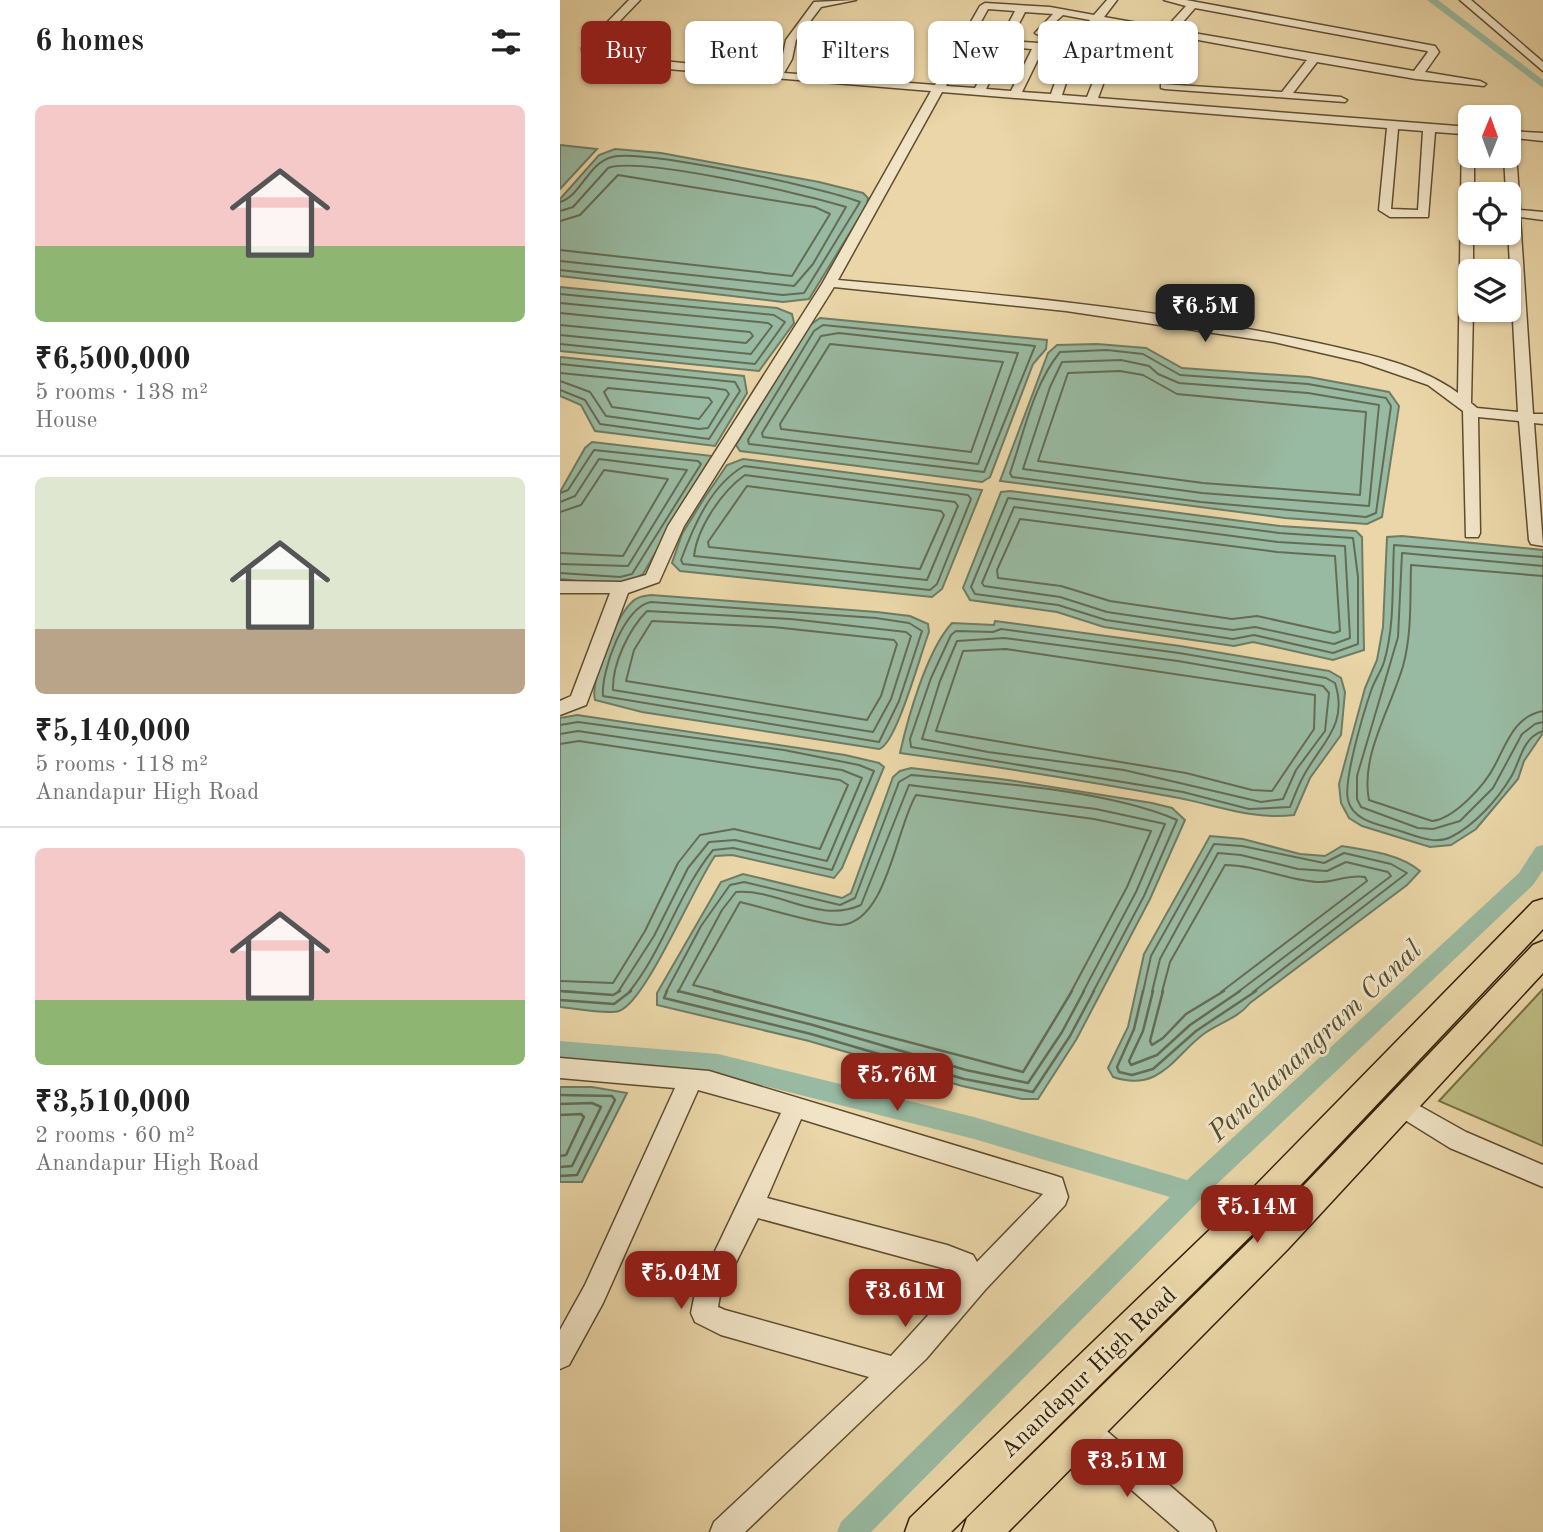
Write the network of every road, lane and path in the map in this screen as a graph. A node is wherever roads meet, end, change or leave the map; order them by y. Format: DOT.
graph roads {
  1 [pos="635,0"];
  2 [pos="851,0"];
  3 [pos="1069,0"];
  4 [pos="1112,0"];
  5 [pos="1169,0"];
  6 [pos="1465,0"];
  7 [pos="987,3"];
  8 [pos="1193,4"];
  9 [pos="1022,8"];
  10 [pos="1058,11"];
  11 [pos="1230,11"];
  12 [pos="1096,19"];
  13 [pos="1222,20"];
  14 [pos="976,21"];
  15 [pos="1015,21"];
  16 [pos="1050,21"];
  17 [pos="1107,21"];
  18 [pos="1178,21"];
  19 [pos="1345,32"];
  20 [pos="1198,33"];
  21 [pos="1305,41"];
  22 [pos="1336,42"];
  23 [pos="1038,48"];
  24 [pos="1349,48"];
  25 [pos="1314,58"];
  26 [pos="1337,62"];
  27 [pos="783,65"];
  28 [pos="685,67"];
  29 [pos="1543,68"];
  30 [pos="783,75"];
  31 [pos="1416,76"];
  32 [pos="941,84"];
  33 [pos="982,84"];
  34 [pos="1060,84"];
  35 [pos="1098,84"];
  36 [pos="1480,84"];
  37 [pos="1166,86"];
  38 [pos="939,88"];
  39 [pos="979,91"];
  40 [pos="1015,94"];
  41 [pos="1285,96"];
  42 [pos="1056,97"];
  43 [pos="1092,100"];
  44 [pos="1346,121"];
  45 [pos="1393,125"];
  46 [pos="1429,128"];
  47 [pos="1458,130"];
  48 [pos="1521,135"];
  49 [pos="1543,137"];
  50 [pos="1521,214"];
  51 [pos="1543,216"];
  52 [pos="1469,245"];
  53 [pos="1513,245"];
  54 [pos="830,283"];
  55 [pos="1468,406"];
  56 [pos="1526,417"];
  57 [pos="1543,419"];
  58 [pos="1472,533"];
  59 [pos="1543,541"];
  60 [pos="560,587"];
  61 [pos="621,589"];
  62 [pos="560,708"];
  63 [pos="1543,910"];
  64 [pos="1543,953"];
  65 [pos="560,1068"];
  66 [pos="691,1079"];
  67 [pos="1400,1105"];
  68 [pos="795,1107"];
  69 [pos="1543,1176"];
  70 [pos="752,1205"];
  71 [pos="976,1281"];
  72 [pos="560,1356"];
  73 [pos="896,1371"];
  74 [pos="1084,1430"];
  75 [pos="996,1527"];
  76 [pos="724,1532"];
  77 [pos="924,1532"];
  78 [pos="1202,1532"];
  1 -- 28 [label="street"];
  2 -- 27 [label="street"];
  3 -- 10 [label="street"];
  4 -- 12 [label="street"];
  5 -- 8 [label="street"];
  6 -- 29 [label="street"];
  7 -- 9 [label="street"];
  7 -- 14 [label="street"];
  8 -- 11 [label="street"];
  8 -- 18 [label="street"];
  9 -- 10 [label="street"];
  9 -- 15 [label="street"];
  10 -- 12 [label="street"];
  10 -- 16 [label="street"];
  11 -- 13 [label="street"];
  11 -- 21 [label="street"];
  12 -- 17 [label="street"];
  19 -- 21 [label="street"];
  19 -- 22 [label="street"];
  19 -- 31 [label="street"];
  20 -- 21 [label="street"];
  21 -- 25 [label="street"];
  23 -- 40 [label="street"];
  24 -- 26 [label="street"];
  25 -- 26 [label="street"];
  25 -- 41 [label="street"];
  26 -- 31 [label="street"];
  30 -- 38 [label="street"];
  31 -- 36 [label="street"];
  32 -- 38 [label="street"];
  33 -- 39 [label="street"];
  34 -- 42 [label="street"];
  35 -- 43 [label="street"];
  37 -- 41 [label="street"];
  38 -- 39 [label="street"];
  38 -- 54 [label="street"];
  39 -- 40 [label="street"];
  40 -- 42 [label="street"];
  41 -- 44 [label="street"];
  42 -- 43 [label="street"];
  43 -- 44 [label="street"];
  44 -- 45 [label="street"];
  45 -- 46 [label="street"];
  45 -- 46 [label="street"];
  46 -- 47 [label="street"];
  48 -- 49 [label="street"];
  50 -- 51 [label="street"];
  52 -- 55 [label="street"];
  53 -- 56 [label="street"];
  54 -- 55 [label="street"];
  54 -- 61 [label="street"];
  55 -- 56 [label="street"];
  55 -- 58 [label="street"];
  56 -- 57 [label="street"];
  56 -- 59 [label="street"];
  60 -- 61 [label="street"];
  61 -- 62 [label="street"];
  63 -- 77 [label="main road, Anandapur High Road"];
  64 -- 67 [label="main road, Anandapur High Road"];
  65 -- 66 [label="street"];
  66 -- 68 [label="street"];
  66 -- 72 [label="street"];
  67 -- 69 [label="street"];
  67 -- 74 [label="main road, Anandapur High Road"];
  68 -- 70 [label="street"];
  68 -- 71 [label="street"];
  70 -- 71 [label="street"];
  70 -- 73 [label="street"];
  71 -- 73 [label="street"];
  73 -- 76 [label="street"];
  74 -- 75 [label="main road, Anandapur High Road"];
  74 -- 78 [label="street"];
}
